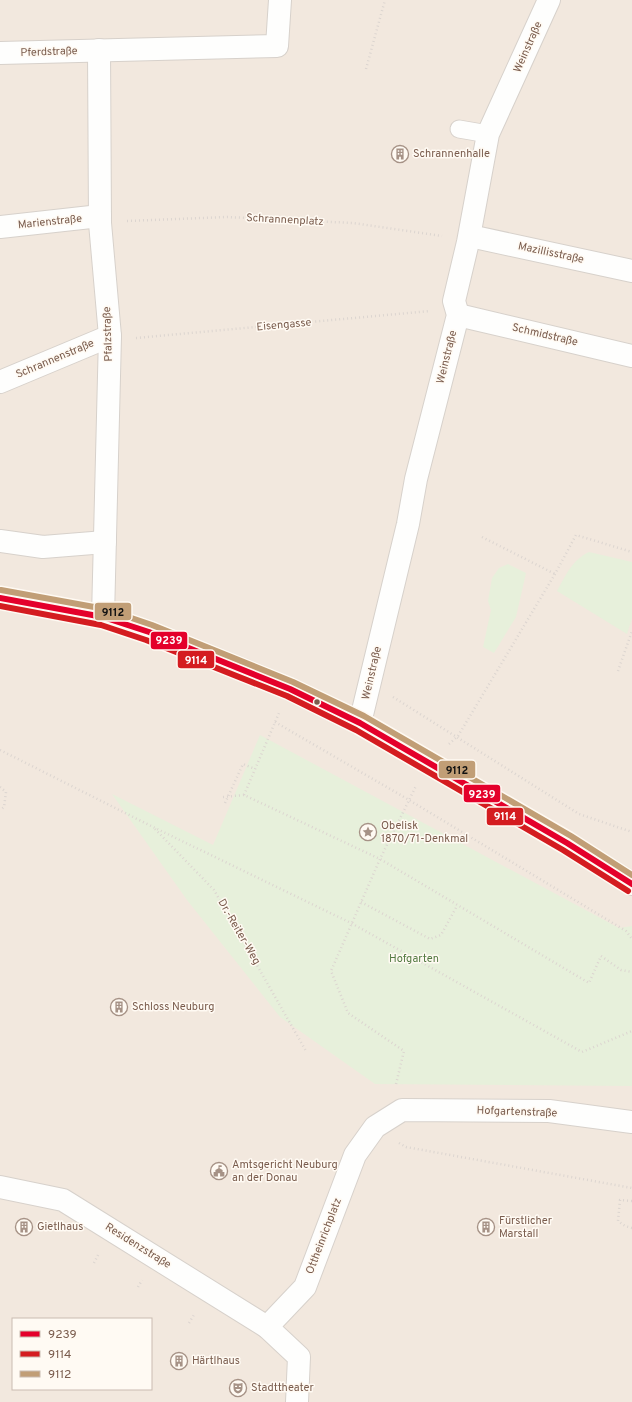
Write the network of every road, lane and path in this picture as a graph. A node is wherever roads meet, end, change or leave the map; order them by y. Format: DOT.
graph roads {
  1 [pos="280,0"];
  2 [pos="385,0"];
  3 [pos="549,0"];
  4 [pos="99,50"];
  5 [pos="0,53"];
  6 [pos="366,69"];
  7 [pos="460,129"];
  8 [pos="488,134"];
  9 [pos="100,219"];
  10 [pos="0,227"];
  11 [pos="469,239"];
  12 [pos="632,271"];
  13 [pos="458,315"];
  14 [pos="110,336"];
  15 [pos="632,356"];
  16 [pos="0,382"];
  17 [pos="482,538"];
  18 [pos="0,541"];
  19 [pos="105,542"];
  20 [pos="632,552"];
  21 [pos="556,574"];
  22 [pos="0,598"];
  23 [pos="103,618"];
  24 [pos="632,631"];
  25 [pos="618,671"];
  26 [pos="370,682"];
  27 [pos="290,689"];
  28 [pos="275,722"];
  29 [pos="360,723"];
  30 [pos="458,736"];
  31 [pos="0,750"];
  32 [pos="427,763"];
  33 [pos="255,769"];
  34 [pos="0,787"];
  35 [pos="244,795"];
  36 [pos="223,796"];
  37 [pos="409,800"];
  38 [pos="225,803"];
  39 [pos="0,810"];
  40 [pos="153,827"];
  41 [pos="632,832"];
  42 [pos="380,859"];
  43 [pos="632,884"];
  44 [pos="361,902"];
  45 [pos="457,906"];
  46 [pos="352,923"];
  47 [pos="632,939"];
  48 [pos="632,972"];
  49 [pos="632,1031"];
  50 [pos="306,1051"];
  51 [pos="396,1082"];
  52 [pos="402,1110"];
  53 [pos="632,1122"];
  54 [pos="375,1127"];
  55 [pos="0,1187"];
  56 [pos="632,1188"];
  57 [pos="632,1201"];
  58 [pos="632,1228"];
  59 [pos="267,1327"];
  60 [pos="297,1402"];
  1 -- 4 [label="street"];
  2 -- 6 [label="path"];
  3 -- 8 [label="street, Weinstraße"];
  4 -- 5 [label="street, Pferdstraße"];
  4 -- 9 [label="street, Pfalzstraße"];
  7 -- 8 [label="lane"];
  8 -- 11 [label="street, Weinstraße"];
  9 -- 10 [label="street, Marienstraße"];
  9 -- 11 [label="path, Schrannenplatz"];
  9 -- 14 [label="street, Pfalzstraße"];
  11 -- 12 [label="street, Mazillisstraße"];
  11 -- 13 [label="street, Weinstraße"];
  13 -- 14 [label="path, Eisengasse"];
  13 -- 15 [label="street, Schmidstraße"];
  13 -- 26 [label="street, Weinstraße"];
  14 -- 16 [label="street, Schrannenstraße"];
  14 -- 19 [label="street, Pfalzstraße"];
  17 -- 21 [label="path"];
  18 -- 19 [label="street"];
  19 -- 23 [label="street, Pfalzstraße"];
  20 -- 21 [label="path"];
  21 -- 30 [label="path"];
  22 -- 23 [label="street"];
  23 -- 27 [label="street"];
  24 -- 25 [label="path"];
  26 -- 29 [label="street, Weinstraße"];
  26 -- 30 [label="path"];
  27 -- 28 [label="path"];
  27 -- 29 [label="street"];
  28 -- 33 [label="path"];
  28 -- 37 [label="path"];
  29 -- 32 [label="street"];
  30 -- 32 [label="path"];
  30 -- 41 [label="path"];
  31 -- 40 [label="path"];
  32 -- 37 [label="path"];
  32 -- 43 [label="street"];
  33 -- 35 [label="path"];
  33 -- 38 [label="path"];
  34 -- 39 [label="path"];
  35 -- 36 [label="path"];
  35 -- 42 [label="path"];
  37 -- 42 [label="path"];
  37 -- 47 [label="path"];
  40 -- 46 [label="path"];
  40 -- 50 [label="path, Dr.-Reiter-Weg"];
  42 -- 44 [label="path"];
  42 -- 45 [label="path"];
  44 -- 45 [label="path"];
  44 -- 46 [label="path"];
  45 -- 48 [label="path"];
  46 -- 49 [label="path"];
  46 -- 51 [label="path"];
  52 -- 53 [label="street, Hofgartenstraße"];
  52 -- 54 [label="street, Ottheinrichplatz"];
  54 -- 56 [label="path"];
  54 -- 59 [label="street, Ottheinrichplatz"];
  55 -- 59 [label="street, Residenzstraße"];
  57 -- 58 [label="path"];
  59 -- 60 [label="street"];
}
